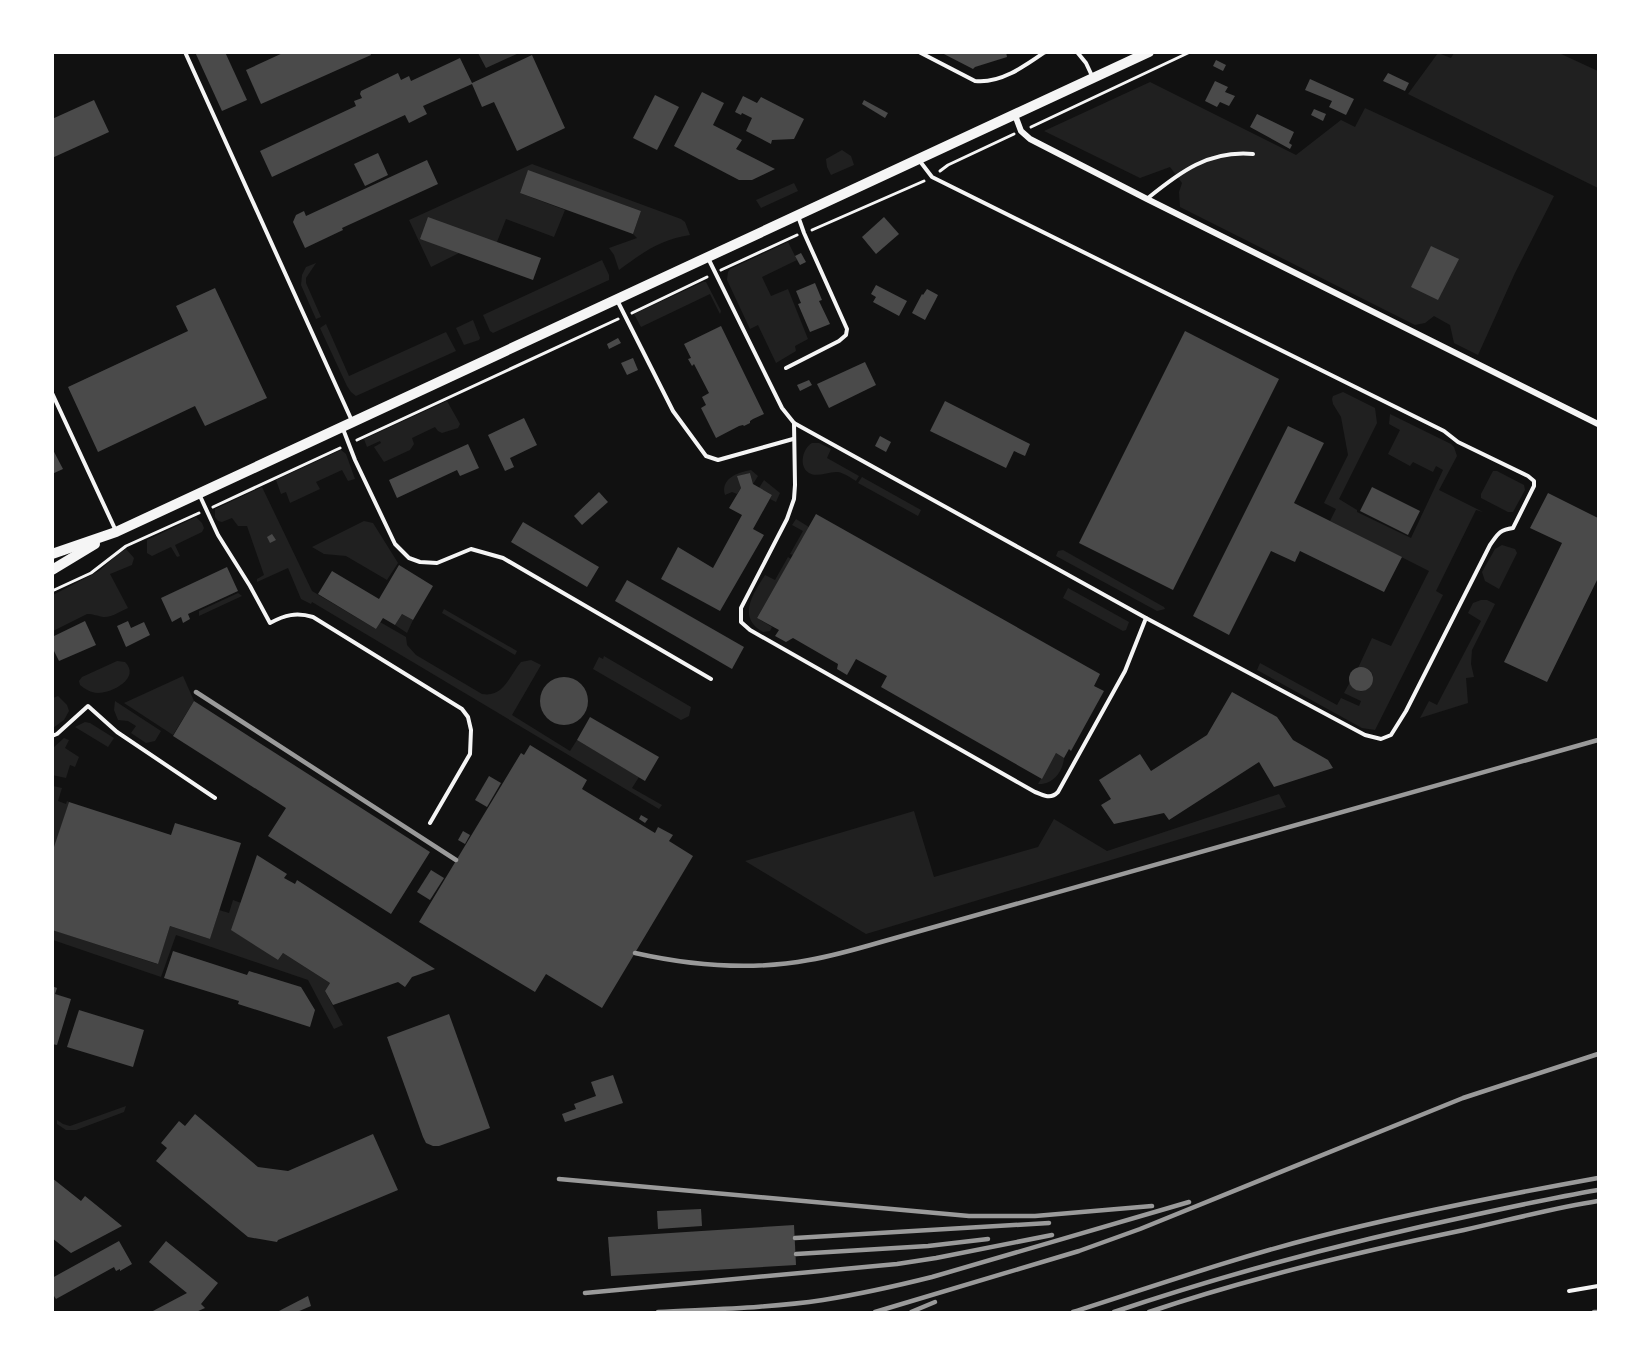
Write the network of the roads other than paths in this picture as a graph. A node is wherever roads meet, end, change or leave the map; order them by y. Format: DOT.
graph roads {
  1 [pos="185,52"];
  2 [pos="919,52"];
  3 [pos="1045,52"];
  4 [pos="1077,52"];
  5 [pos="1149,52"];
  6 [pos="1093,79"];
  7 [pos="1015,115"];
  8 [pos="1253,154"];
  9 [pos="919,159"];
  10 [pos="1147,199"];
  11 [pos="798,215"];
  12 [pos="708,257"];
  13 [pos="617,299"];
  14 [pos="786,369"];
  15 [pos="52,393"];
  16 [pos="794,423"];
  17 [pos="347,424"];
  18 [pos="1599,424"];
  19 [pos="794,439"];
  20 [pos="199,494"];
  21 [pos="115,533"];
  22 [pos="52,554"];
  23 [pos="52,570"];
  24 [pos="1146,618"];
  25 [pos="711,679"];
  26 [pos="52,736"];
  27 [pos="215,798"];
  28 [pos="430,824"];
  29 [pos="1599,1286"];
  30 [pos="1569,1291"];
  1 -- 17 [label="lane"];
  2 -- 3 [label="lane"];
  4 -- 6 [label="lane"];
  5 -- 6 [label="main road"];
  6 -- 7 [label="main road"];
  7 -- 9 [label="main road"];
  7 -- 10 [label="street"];
  8 -- 10 [label="lane"];
  9 -- 11 [label="main road"];
  9 -- 24 [label="lane"];
  10 -- 18 [label="street"];
  11 -- 12 [label="main road"];
  11 -- 14 [label="lane"];
  12 -- 13 [label="main road"];
  12 -- 16 [label="lane"];
  13 -- 17 [label="main road"];
  13 -- 19 [label="lane"];
  15 -- 21 [label="lane"];
  16 -- 19 [label="lane"];
  16 -- 24 [label="lane"];
  17 -- 20 [label="main road"];
  17 -- 25 [label="lane"];
  19 -- 24 [label="lane"];
  20 -- 21 [label="main road"];
  20 -- 28 [label="lane"];
  21 -- 22 [label="main road"];
  21 -- 23 [label="main road"];
  26 -- 27 [label="lane"];
  29 -- 30 [label="lane"];
}
